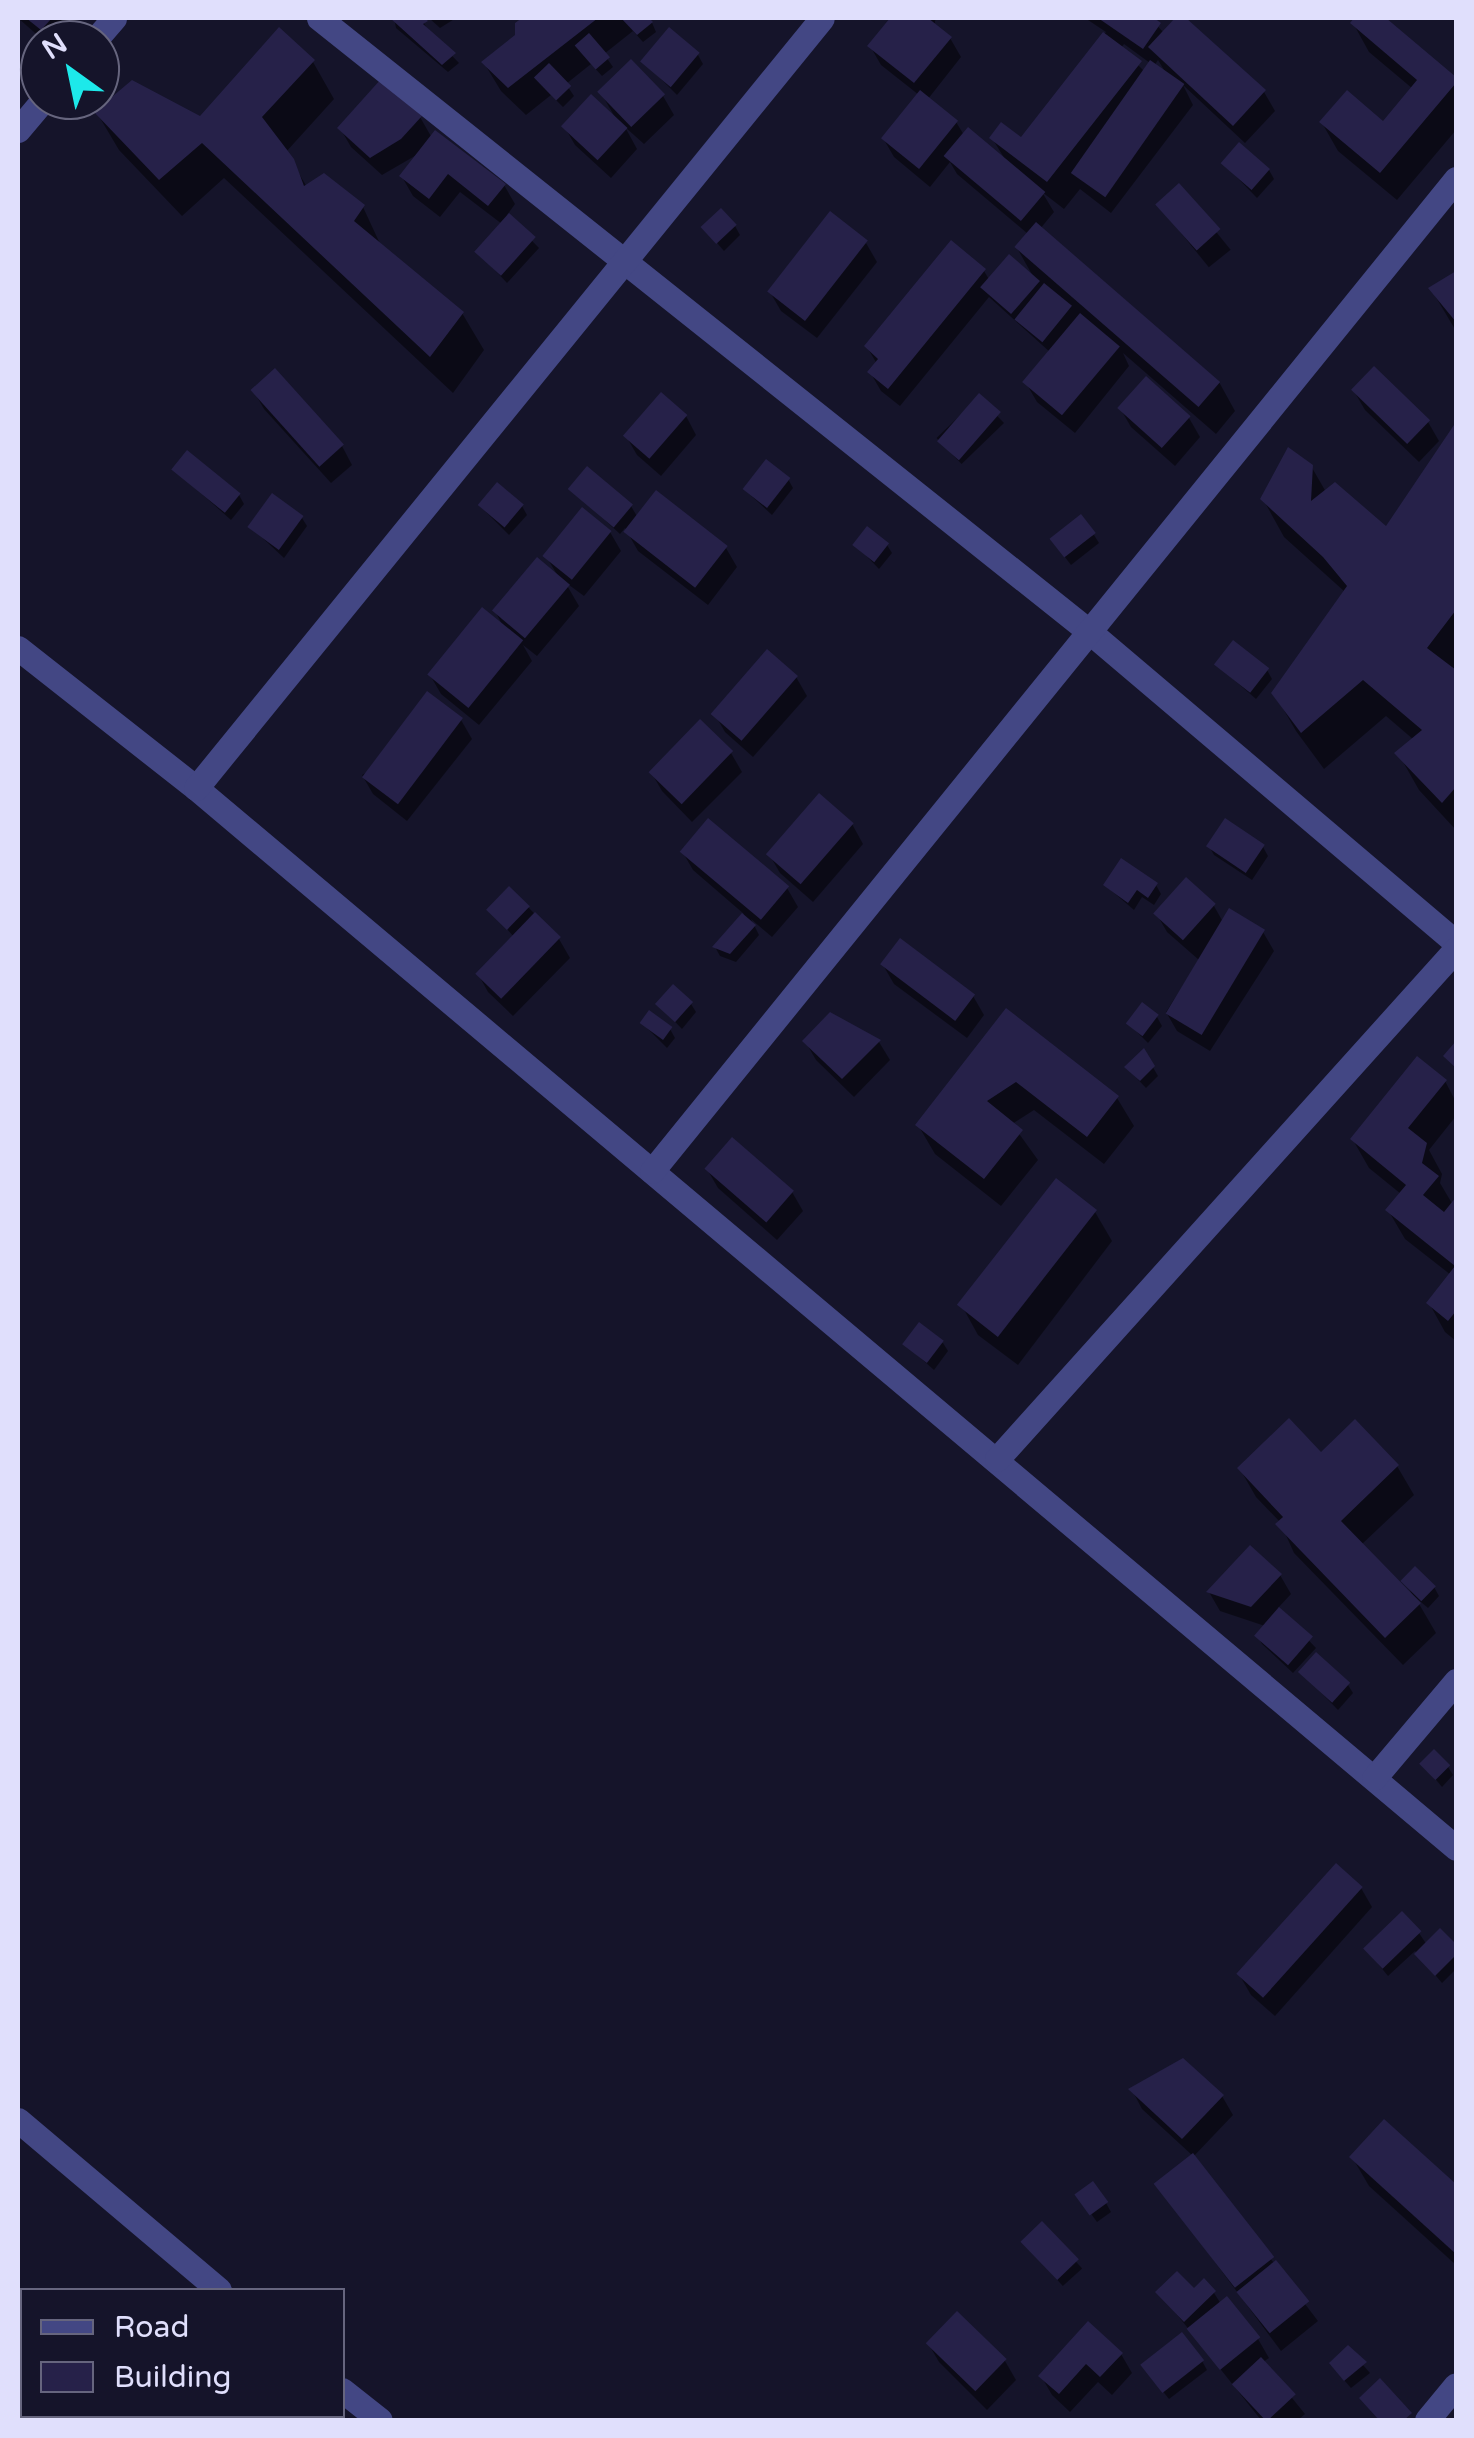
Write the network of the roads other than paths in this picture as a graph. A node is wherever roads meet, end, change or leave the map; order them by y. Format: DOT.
graph roads {
  1 [pos="319,18"];
  2 [pos="822,18"];
  3 [pos="1456,179"];
  4 [pos="622,262"];
  5 [pos="1091,633"];
  6 [pos="18,648"];
  7 [pos="196,788"];
  8 [pos="1456,946"];
  9 [pos="652,1172"];
  10 [pos="998,1458"];
  11 [pos="1456,1681"];
  12 [pos="1374,1778"];
  13 [pos="1456,1848"];
  14 [pos="18,2120"];
  15 [pos="217,2288"];
  16 [pos="1456,2386"];
  17 [pos="345,2392"];
  18 [pos="380,2420"];
  19 [pos="1427,2420"];
  1 -- 4 [label="street"];
  2 -- 4 [label="street"];
  3 -- 5 [label="street"];
  4 -- 5 [label="street"];
  4 -- 7 [label="street"];
  5 -- 8 [label="street"];
  5 -- 9 [label="street"];
  6 -- 7 [label="street"];
  7 -- 9 [label="street"];
  8 -- 10 [label="street"];
  9 -- 10 [label="street"];
  10 -- 12 [label="street"];
  11 -- 12 [label="street"];
  12 -- 13 [label="street"];
  14 -- 15 [label="street"];
  16 -- 19 [label="street"];
  17 -- 18 [label="street"];
}
